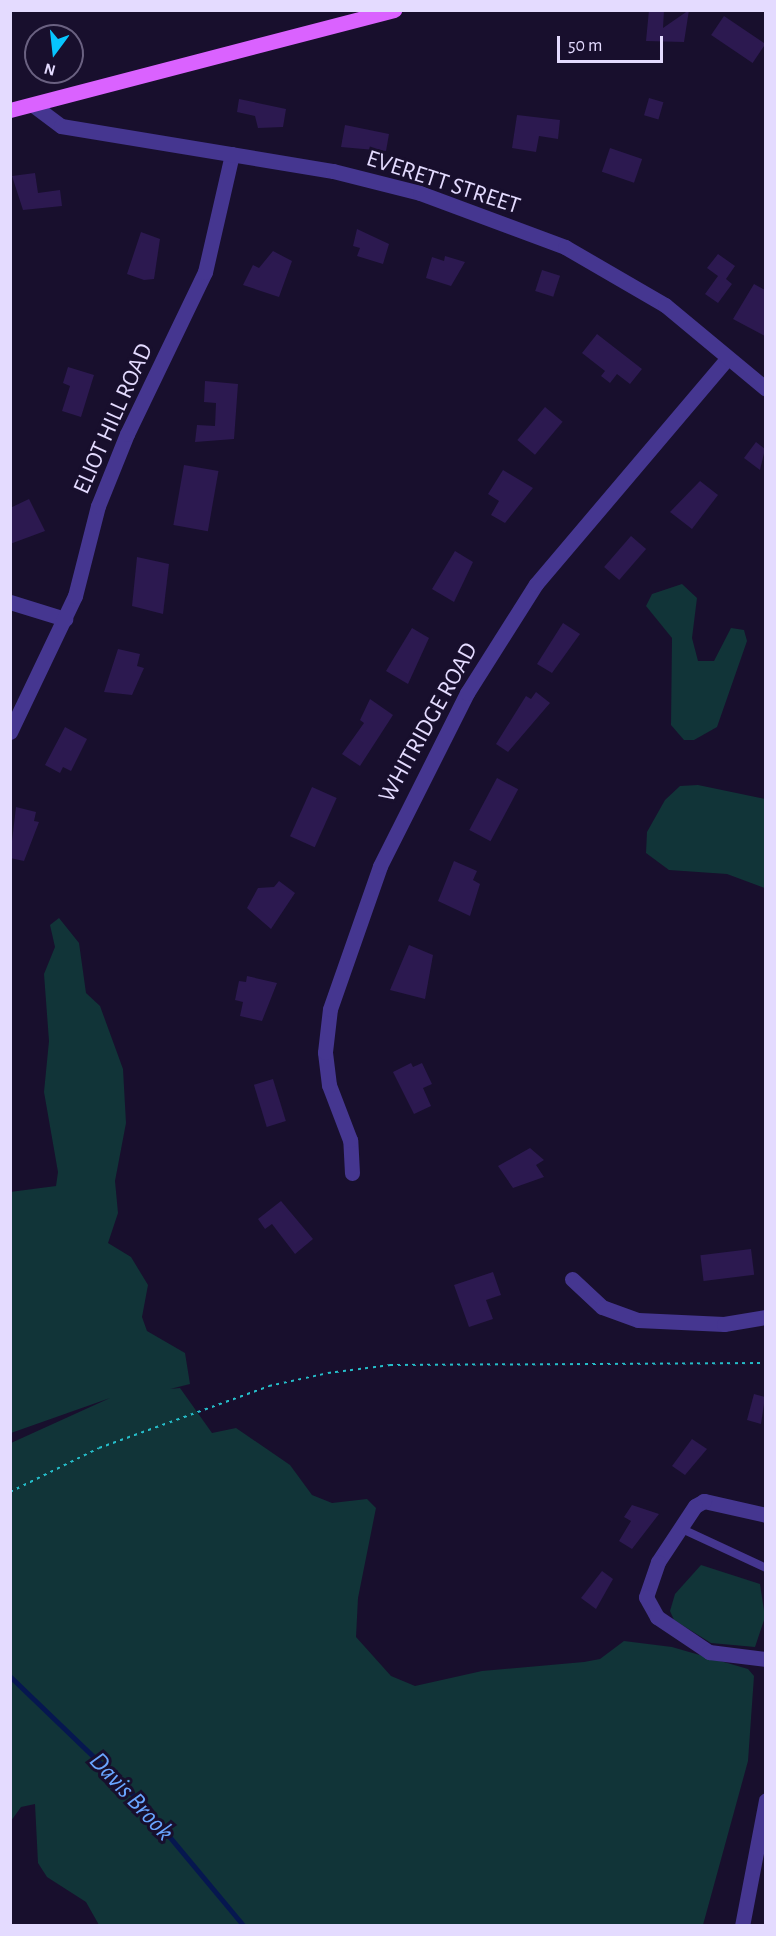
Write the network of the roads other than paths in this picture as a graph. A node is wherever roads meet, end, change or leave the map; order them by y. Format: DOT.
graph roads {
  1 [pos="394,10"];
  2 [pos="33,105"];
  3 [pos="10,110"];
  4 [pos="232,154"];
  5 [pos="727,359"];
  6 [pos="765,389"];
  7 [pos="10,602"];
  8 [pos="65,619"];
  9 [pos="10,732"];
  10 [pos="352,1173"];
  11 [pos="572,1278"];
  12 [pos="765,1317"];
  13 [pos="765,1515"];
  14 [pos="679,1528"];
  15 [pos="765,1568"];
  16 [pos="765,1659"];
  17 [pos="765,1800"];
  18 [pos="742,1926"];
  1 -- 2 [label="main road"];
  2 -- 3 [label="main road"];
  2 -- 4 [label="street, EVERETT STREET"];
  4 -- 5 [label="street, EVERETT STREET"];
  4 -- 8 [label="street, ELIOT HILL ROAD"];
  5 -- 6 [label="street, EVERETT STREET"];
  5 -- 10 [label="street, WHITRIDGE ROAD"];
  7 -- 8 [label="street"];
  8 -- 9 [label="street, ELIOT HILL ROAD"];
  11 -- 12 [label="street"];
  13 -- 14 [label="street"];
  14 -- 15 [label="lane"];
  14 -- 16 [label="street"];
  17 -- 18 [label="street"];
}
